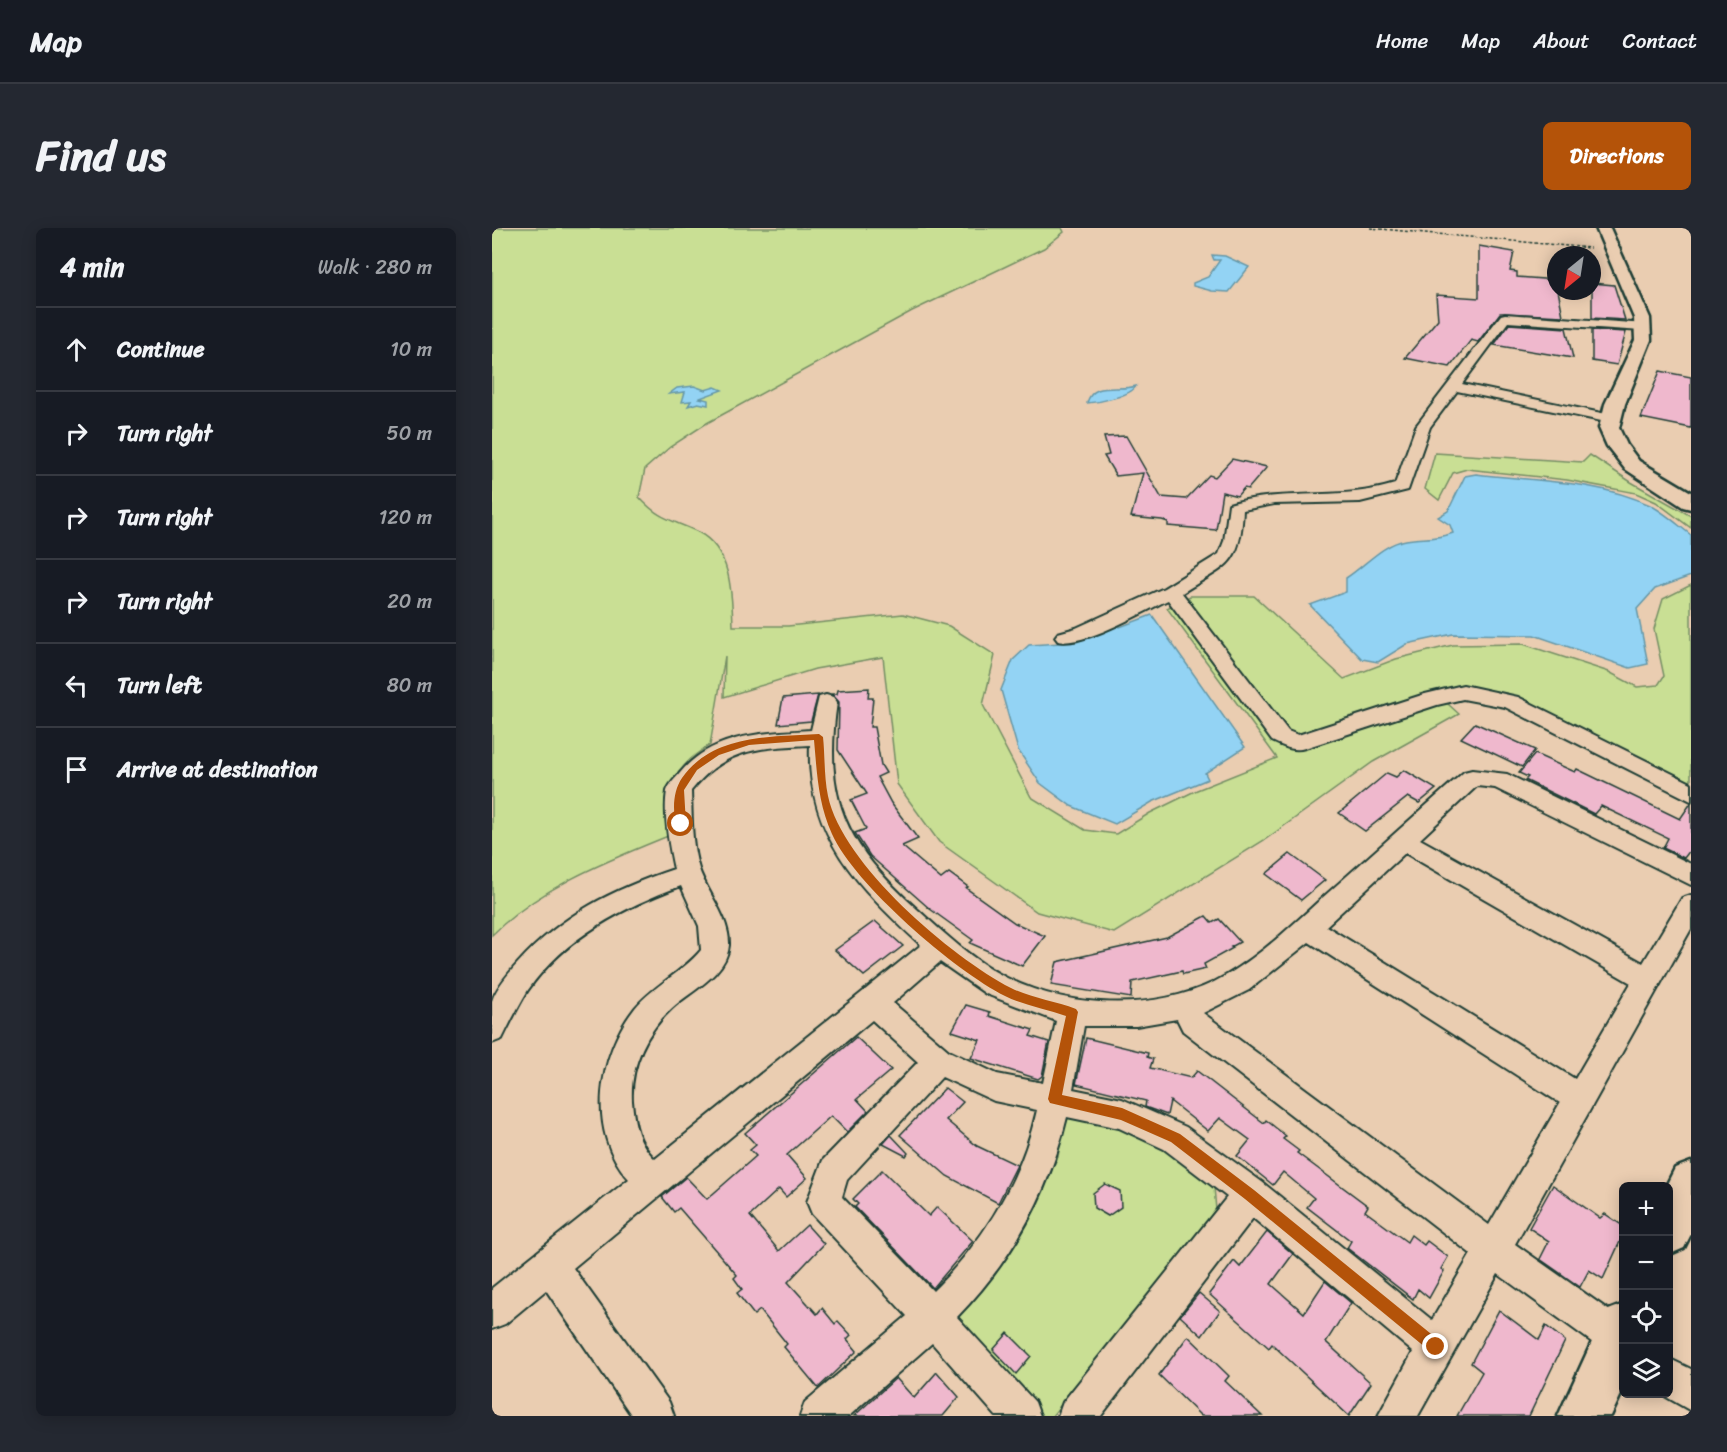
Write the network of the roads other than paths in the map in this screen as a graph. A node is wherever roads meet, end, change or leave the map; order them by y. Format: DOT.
graph roads {
  1 [pos="1603,228"];
  2 [pos="1642,327"];
  3 [pos="1454,386"];
  4 [pos="1611,419"];
  5 [pos="1691,502"];
  6 [pos="1172,592"];
  7 [pos="1065,637"];
  8 [pos="826,702"];
  9 [pos="819,737"];
  10 [pos="1691,793"];
  11 [pos="1403,841"];
  12 [pos="688,874"];
  13 [pos="1691,875"];
  14 [pos="1691,904"];
  15 [pos="1307,927"];
  16 [pos="940,945"];
  17 [pos="1648,979"];
  18 [pos="873,1003"];
  19 [pos="1184,1005"];
  20 [pos="1072,1012"];
  21 [pos="492,1030"];
  22 [pos="938,1061"];
  23 [pos="1579,1098"];
  24 [pos="1055,1099"];
  25 [pos="652,1179"];
  26 [pos="1691,1184"];
  27 [pos="1250,1194"];
  28 [pos="1673,1222"];
  29 [pos="1493,1249"];
  30 [pos="550,1264"];
  31 [pos="492,1311"];
  32 [pos="933,1317"];
  33 [pos="1619,1335"];
  34 [pos="1619,1343"];
  35 [pos="1436,1347"];
  36 [pos="1673,1379"];
  37 [pos="1691,1392"];
  38 [pos="655,1416"];
  39 [pos="819,1416"];
  40 [pos="1021,1416"];
  41 [pos="1077,1416"];
  42 [pos="1396,1416"];
  43 [pos="1584,1416"];
  1 -- 2 [label="street"];
  2 -- 3 [label="street"];
  2 -- 4 [label="street"];
  3 -- 4 [label="street"];
  3 -- 6 [label="street"];
  4 -- 5 [label="street"];
  6 -- 7 [label="street"];
  6 -- 10 [label="street"];
  8 -- 9 [label="street"];
  9 -- 12 [label="street"];
  9 -- 16 [label="street"];
  11 -- 13 [label="street"];
  11 -- 15 [label="street"];
  11 -- 17 [label="street"];
  12 -- 21 [label="street"];
  12 -- 25 [label="street"];
  14 -- 17 [label="street"];
  15 -- 19 [label="street"];
  15 -- 23 [label="street"];
  16 -- 18 [label="street"];
  16 -- 20 [label="street"];
  17 -- 23 [label="street"];
  18 -- 22 [label="street"];
  18 -- 25 [label="street"];
  19 -- 20 [label="street"];
  19 -- 29 [label="street"];
  20 -- 24 [label="street"];
  22 -- 24 [label="street"];
  22 -- 32 [label="street"];
  23 -- 29 [label="street"];
  24 -- 27 [label="street"];
  24 -- 32 [label="street"];
  25 -- 30 [label="street"];
  26 -- 28 [label="street"];
  27 -- 35 [label="street"];
  27 -- 41 [label="street"];
  29 -- 33 [label="street"];
  29 -- 35 [label="street"];
  30 -- 31 [label="street"];
  30 -- 38 [label="street"];
  32 -- 39 [label="street"];
  32 -- 40 [label="street"];
  34 -- 43 [label="street"];
  35 -- 42 [label="street"];
  36 -- 37 [label="street"];
}
